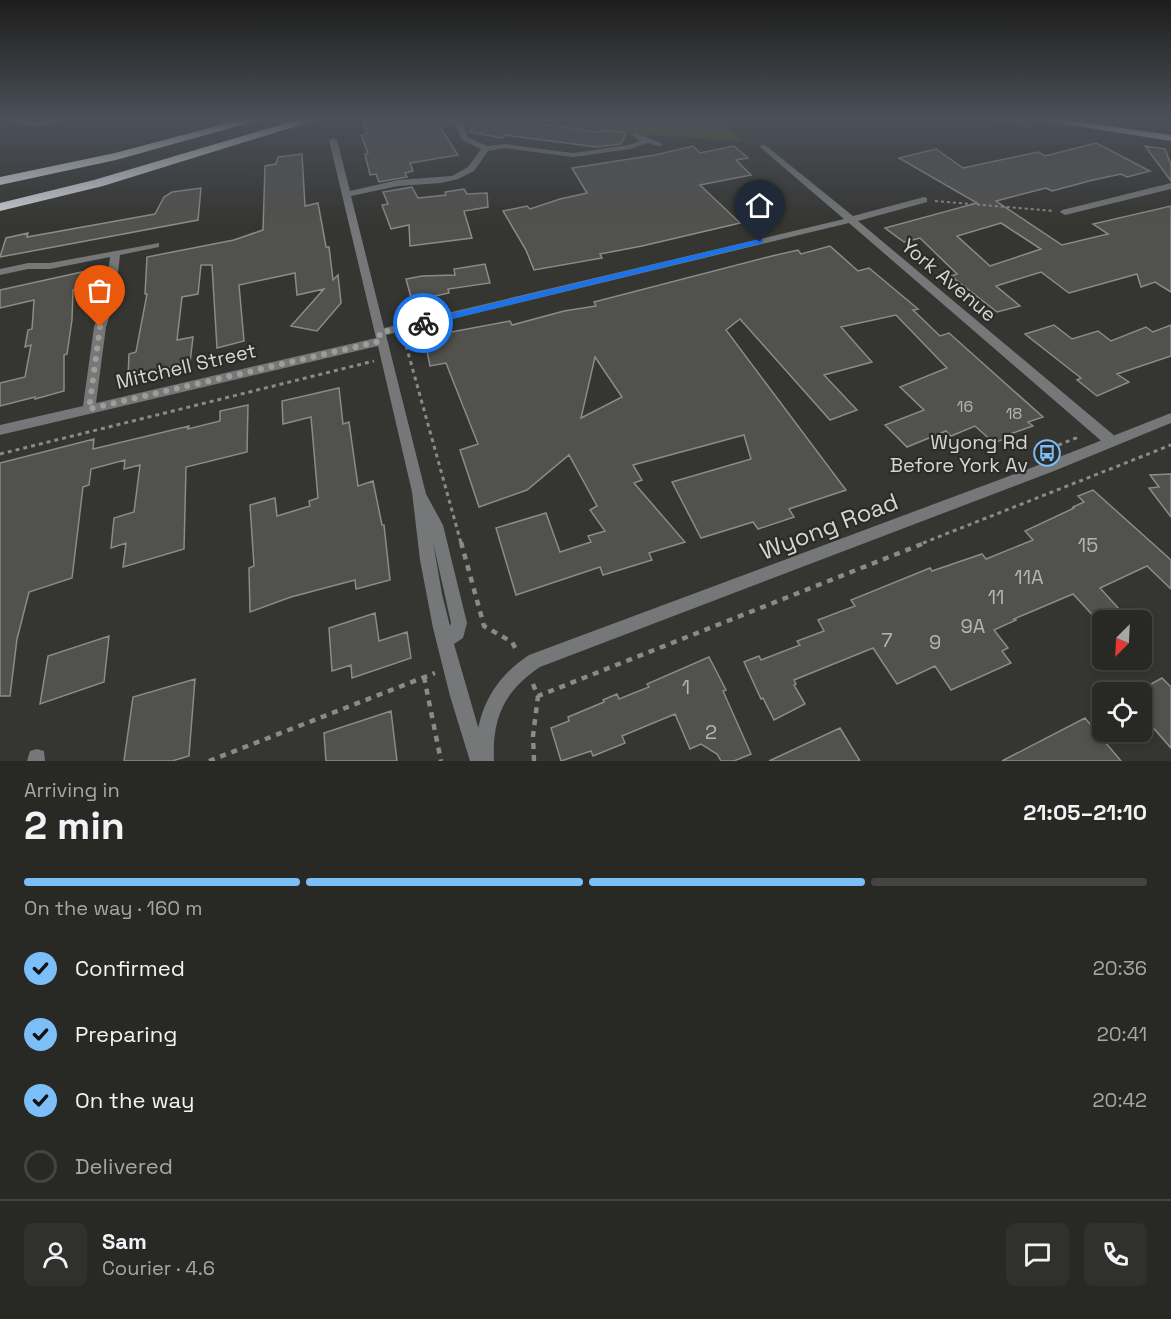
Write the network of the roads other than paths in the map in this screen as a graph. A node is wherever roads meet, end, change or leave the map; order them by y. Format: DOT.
graph roads {
  1 [pos="122,155"];
  2 [pos="179,155"];
  3 [pos="196,155"];
  4 [pos="336,155"];
  5 [pos="479,155"];
  6 [pos="773,155"];
  7 [pos="116,156"];
  8 [pos="0,176"];
  9 [pos="0,181"];
  10 [pos="1171,186"];
  11 [pos="346,194"];
  12 [pos="0,195"];
  13 [pos="924,200"];
  14 [pos="0,207"];
  15 [pos="1065,212"];
  16 [pos="849,220"];
  17 [pos="156,245"];
  18 [pos="115,253"];
  19 [pos="0,272"];
  20 [pos="380,337"];
  21 [pos="89,409"];
  22 [pos="1171,418"];
  23 [pos="0,430"];
  24 [pos="1111,441"];
  25 [pos="479,761"];
  26 [pos="485,761"];
  1 -- 7 [label="highway"];
  2 -- 12 [label="highway"];
  3 -- 14 [label="highway"];
  4 -- 11 [label="street"];
  5 -- 11 [label="street"];
  6 -- 16 [label="street, York Avenue"];
  7 -- 8 [label="highway"];
  7 -- 9 [label="highway"];
  10 -- 15 [label="street"];
  11 -- 20 [label="street"];
  13 -- 16 [label="street, Mitchell Street"];
  16 -- 20 [label="street, Mitchell Street"];
  16 -- 24 [label="street, York Avenue"];
  17 -- 18 [label="street"];
  18 -- 19 [label="street"];
  18 -- 21 [label="street"];
  20 -- 21 [label="street, Mitchell Street"];
  20 -- 25 [label="street"];
  21 -- 23 [label="street, Mitchell Street"];
  22 -- 24 [label="street, Wyong Road"];
  24 -- 26 [label="street, Wyong Road"];
}
